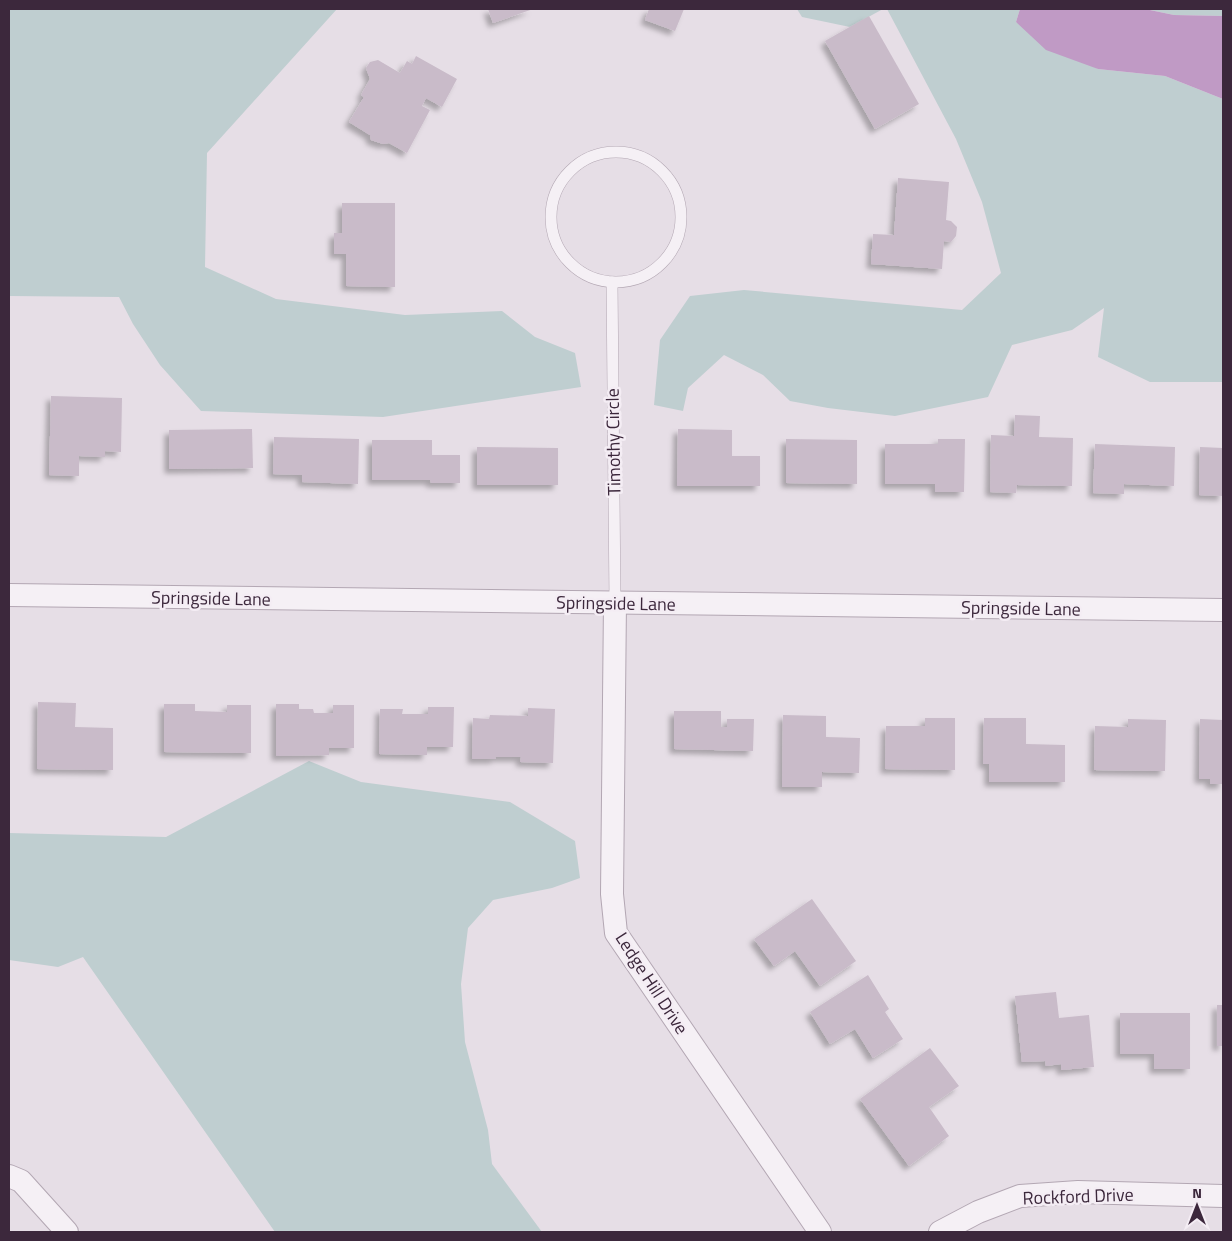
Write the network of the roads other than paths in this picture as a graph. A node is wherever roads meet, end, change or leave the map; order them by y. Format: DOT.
graph roads {
  1 [pos="612,282"];
  2 [pos="9,595"];
  3 [pos="615,602"];
  4 [pos="1223,610"];
  5 [pos="9,1176"];
  6 [pos="1223,1196"];
  7 [pos="67,1232"];
  8 [pos="820,1232"];
  9 [pos="940,1232"];
  1 -- 1 [label="lane"];
  1 -- 3 [label="lane, Timothy Circle"];
  2 -- 3 [label="street, Springside Lane"];
  3 -- 4 [label="street, Springside Lane"];
  3 -- 8 [label="street, Ledge Hill Drive"];
  5 -- 7 [label="street"];
  6 -- 9 [label="street, Rockford Drive"];
}
